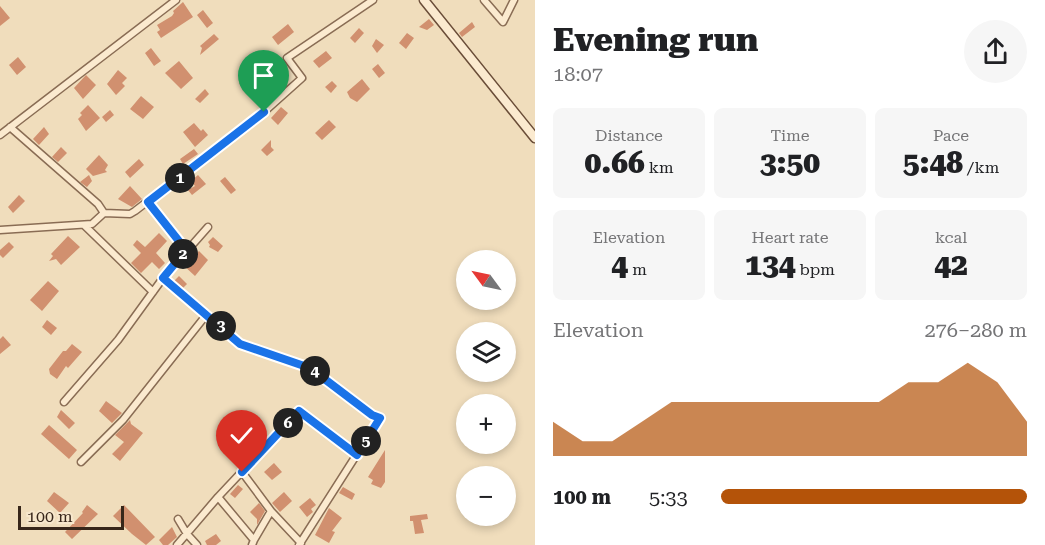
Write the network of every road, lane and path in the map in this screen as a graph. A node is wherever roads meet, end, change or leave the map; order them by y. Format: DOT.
graph roads {
  1 [pos="176,0"];
  2 [pos="373,0"];
  3 [pos="424,0"];
  4 [pos="484,0"];
  5 [pos="514,0"];
  6 [pos="10,127"];
  7 [pos="0,135"];
  8 [pos="535,138"];
  9 [pos="148,202"];
  10 [pos="104,213"];
  11 [pos="84,225"];
  12 [pos="208,227"];
  13 [pos="0,230"];
  14 [pos="186,250"];
  15 [pos="163,278"];
  16 [pos="153,292"];
  17 [pos="207,314"];
  18 [pos="64,402"];
  19 [pos="357,455"];
  20 [pos="81,462"];
  21 [pos="242,472"];
  22 [pos="218,497"];
  23 [pos="271,512"];
  24 [pos="178,519"];
  25 [pos="187,534"];
  26 [pos="253,543"];
  27 [pos="300,544"];
  28 [pos="177,545"];
  29 [pos="197,545"];
  1 -- 6 [label="street"];
  2 -- 9 [label="street"];
  3 -- 8 [label="street"];
  4 -- 5 [label="street"];
  6 -- 7 [label="street"];
  6 -- 10 [label="street"];
  9 -- 10 [label="street"];
  9 -- 14 [label="street"];
  10 -- 11 [label="street"];
  11 -- 13 [label="street"];
  11 -- 16 [label="street"];
  12 -- 14 [label="street"];
  14 -- 15 [label="street"];
  15 -- 16 [label="street"];
  15 -- 17 [label="street"];
  16 -- 18 [label="street"];
  17 -- 19 [label="street"];
  17 -- 20 [label="street"];
  19 -- 21 [label="street"];
  19 -- 27 [label="street"];
  21 -- 22 [label="street"];
  21 -- 23 [label="street"];
  22 -- 25 [label="street"];
  22 -- 26 [label="street"];
  23 -- 26 [label="street"];
  23 -- 27 [label="street"];
  24 -- 25 [label="street"];
  25 -- 28 [label="street"];
  25 -- 29 [label="street"];
}
